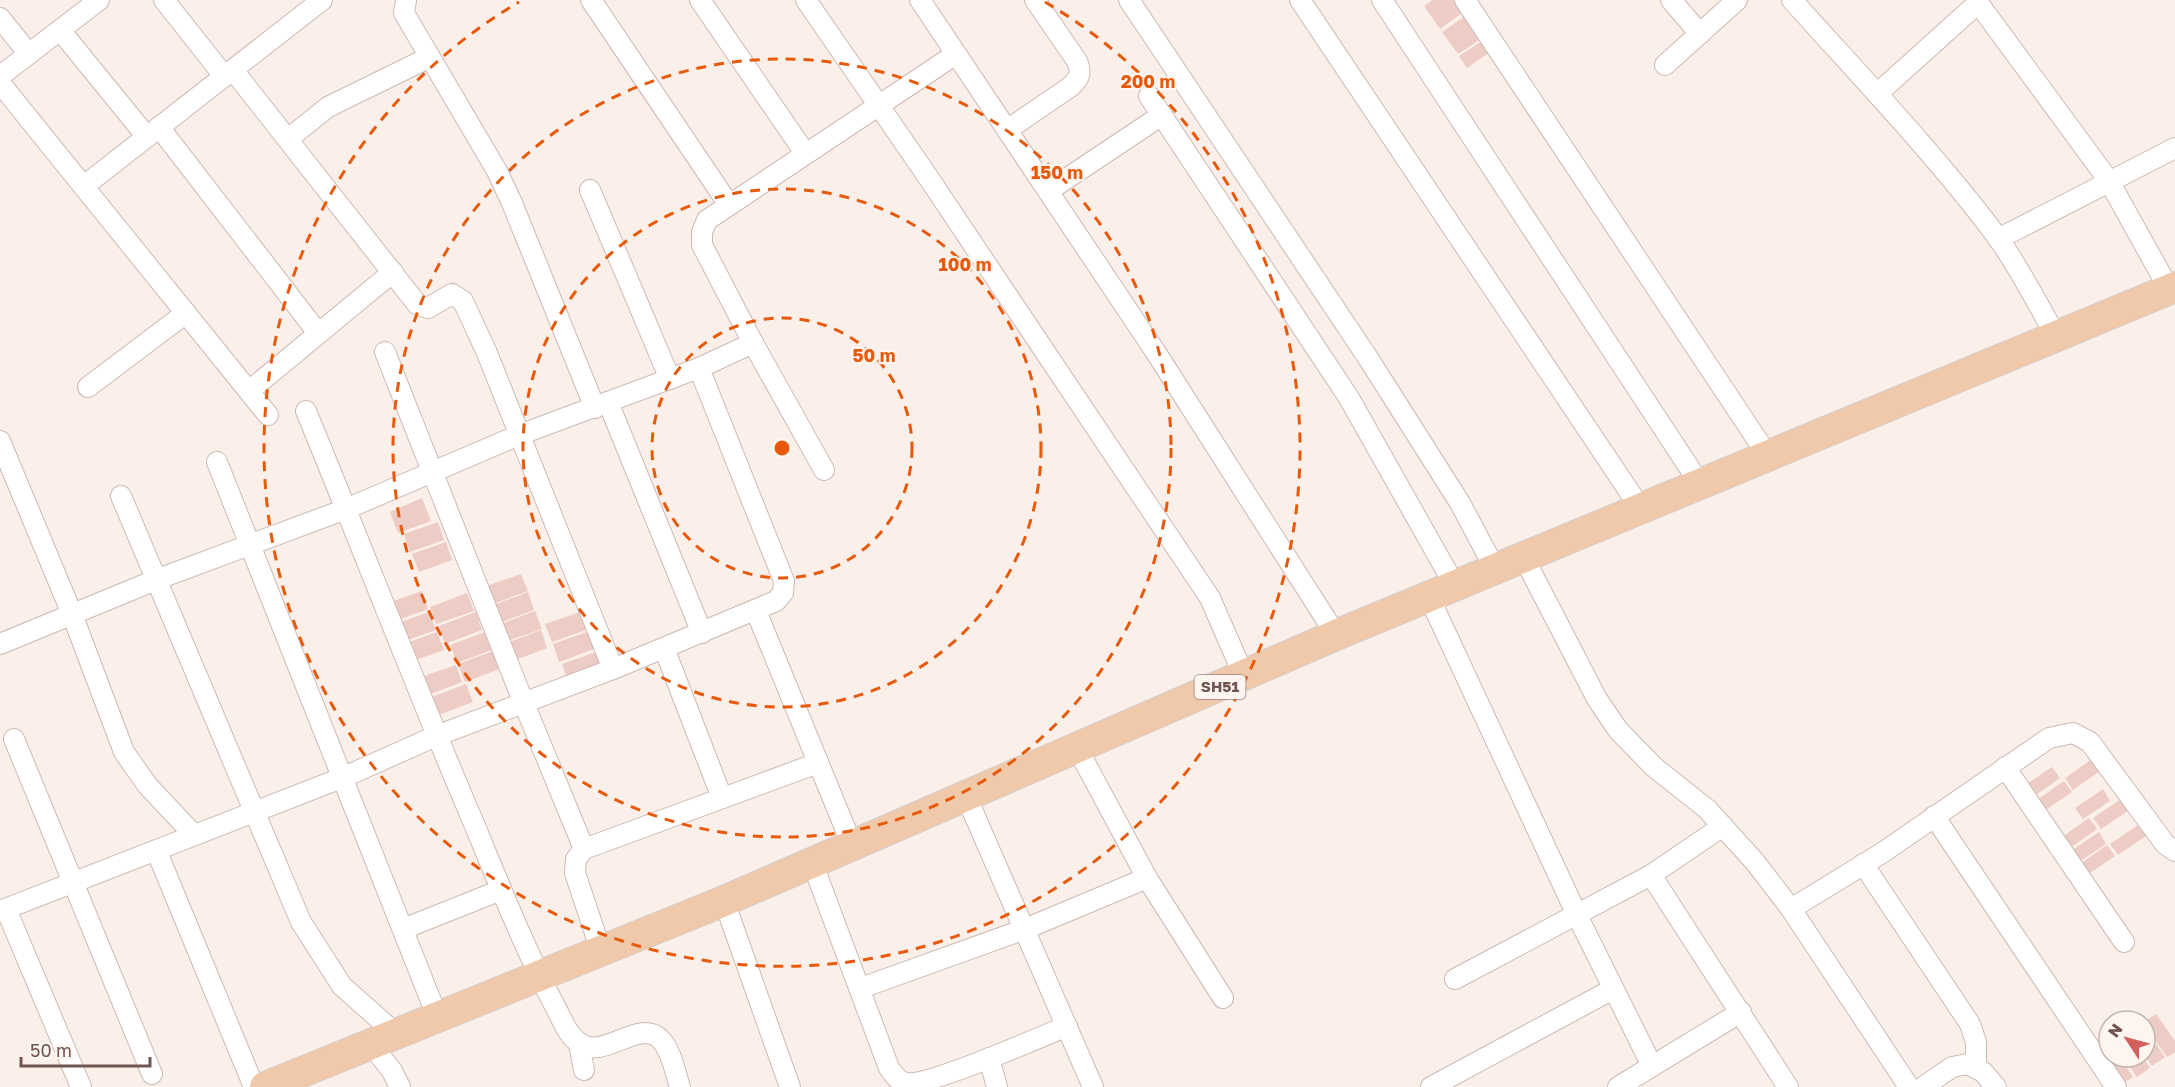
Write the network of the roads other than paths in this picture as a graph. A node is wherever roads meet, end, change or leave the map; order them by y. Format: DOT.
graph roads {
  1 [pos="99,0"];
  2 [pos="164,0"];
  3 [pos="322,0"];
  4 [pos="406,0"];
  5 [pos="591,0"];
  6 [pos="700,0"];
  7 [pos="806,0"];
  8 [pos="920,0"];
  9 [pos="1035,0"];
  10 [pos="1130,0"];
  11 [pos="1300,0"];
  12 [pos="1382,0"];
  13 [pos="1465,0"];
  14 [pos="1671,0"];
  15 [pos="1737,0"];
  16 [pos="1792,0"];
  17 [pos="1977,1"];
  18 [pos="301,6"];
  19 [pos="0,18"];
  20 [pos="60,30"];
  21 [pos="1700,34"];
  22 [pos="29,54"];
  23 [pos="956,54"];
  24 [pos="430,57"];
  25 [pos="1665,65"];
  26 [pos="229,73"];
  27 [pos="0,76"];
  28 [pos="0,83"];
  29 [pos="1877,94"];
  30 [pos="1149,96"];
  31 [pos="878,106"];
  32 [pos="1162,115"];
  33 [pos="1007,130"];
  34 [pos="153,132"];
  35 [pos="1173,132"];
  36 [pos="1132,136"];
  37 [pos="288,140"];
  38 [pos="2175,148"];
  39 [pos="805,153"];
  40 [pos="2109,181"];
  41 [pos="84,186"];
  42 [pos="590,190"];
  43 [pos="1048,191"];
  44 [pos="729,205"];
  45 [pos="1998,239"];
  46 [pos="393,272"];
  47 [pos="2172,288"];
  48 [pos="186,313"];
  49 [pos="318,333"];
  50 [pos="2056,336"];
  51 [pos="753,343"];
  52 [pos="385,352"];
  53 [pos="699,368"];
  54 [pos="670,379"];
  55 [pos="88,387"];
  56 [pos="249,390"];
  57 [pos="601,405"];
  58 [pos="306,411"];
  59 [pos="268,415"];
  60 [pos="519,435"];
  61 [pos="0,441"];
  62 [pos="1768,456"];
  63 [pos="217,462"];
  64 [pos="824,470"];
  65 [pos="432,472"];
  66 [pos="1701,484"];
  67 [pos="120,496"];
  68 [pos="346,509"];
  69 [pos="1641,509"];
  70 [pos="251,546"];
  71 [pos="1524,558"];
  72 [pos="1495,569"];
  73 [pos="158,579"];
  74 [pos="1442,591"];
  75 [pos="756,611"];
  76 [pos="72,614"];
  77 [pos="702,633"];
  78 [pos="1336,635"];
  79 [pos="0,644"];
  80 [pos="664,648"];
  81 [pos="613,669"];
  82 [pos="1244,676"];
  83 [pos="522,701"];
  84 [pos="436,736"];
  85 [pos="14,739"];
  86 [pos="1077,748"];
  87 [pos="818,763"];
  88 [pos="2006,767"];
  89 [pos="344,777"];
  90 [pos="966,796"];
  91 [pos="722,798"];
  92 [pos="254,812"];
  93 [pos="1934,816"];
  94 [pos="1723,826"];
  95 [pos="189,837"];
  96 [pos="852,845"];
  97 [pos="584,849"];
  98 [pos="161,850"];
  99 [pos="2175,851"];
  100 [pos="812,862"];
  101 [pos="1863,864"];
  102 [pos="1650,876"];
  103 [pos="1147,878"];
  104 [pos="74,882"];
  105 [pos="501,890"];
  106 [pos="724,901"];
  107 [pos="1791,909"];
  108 [pos="3,910"];
  109 [pos="1577,915"];
  110 [pos="403,929"];
  111 [pos="1025,929"];
  112 [pos="2124,942"];
  113 [pos="601,951"];
  114 [pos="538,975"];
  115 [pos="1455,979"];
  116 [pos="861,988"];
  117 [pos="1613,989"];
  118 [pos="1223,998"];
  119 [pos="1741,1012"];
  120 [pos="437,1016"];
  121 [pos="1067,1026"];
  122 [pos="383,1039"];
  123 [pos="579,1044"];
  124 [pos="989,1058"];
  125 [pos="1652,1066"];
  126 [pos="1976,1066"];
  127 [pos="584,1070"];
  128 [pos="152,1074"];
  129 [pos="308,1078"];
  130 [pos="895,1081"];
  131 [pos="81,1087"];
  132 [pos="254,1087"];
  133 [pos="265,1087"];
  134 [pos="401,1087"];
  135 [pos="680,1087"];
  136 [pos="790,1087"];
  137 [pos="997,1087"];
  138 [pos="1093,1087"];
  139 [pos="1431,1087"];
  140 [pos="1618,1087"];
  141 [pos="1788,1087"];
  142 [pos="1909,1087"];
  143 [pos="1923,1087"];
  144 [pos="1996,1087"];
  145 [pos="2116,1087"];
  1 -- 20 [label="street"];
  2 -- 26 [label="street"];
  3 -- 18 [label="street"];
  4 -- 24 [label="street"];
  5 -- 44 [label="street"];
  6 -- 39 [label="street"];
  7 -- 31 [label="street"];
  8 -- 23 [label="street"];
  9 -- 33 [label="street"];
  10 -- 72 [label="street"];
  11 -- 69 [label="street"];
  12 -- 66 [label="street"];
  13 -- 62 [label="street"];
  14 -- 21 [label="street"];
  15 -- 21 [label="street"];
  16 -- 29 [label="street"];
  17 -- 29 [label="street"];
  17 -- 40 [label="street"];
  18 -- 26 [label="street"];
  19 -- 22 [label="street"];
  20 -- 22 [label="street"];
  20 -- 34 [label="street"];
  21 -- 25 [label="street"];
  22 -- 27 [label="street"];
  23 -- 31 [label="street"];
  23 -- 33 [label="street"];
  24 -- 37 [label="street"];
  24 -- 57 [label="street"];
  26 -- 34 [label="street"];
  26 -- 37 [label="street"];
  28 -- 41 [label="street"];
  29 -- 45 [label="street"];
  30 -- 32 [label="street"];
  31 -- 39 [label="street"];
  31 -- 82 [label="street"];
  32 -- 35 [label="street"];
  32 -- 36 [label="street"];
  33 -- 43 [label="street"];
  34 -- 41 [label="street"];
  34 -- 49 [label="street"];
  35 -- 36 [label="street"];
  35 -- 74 [label="street"];
  36 -- 43 [label="street"];
  37 -- 46 [label="street"];
  38 -- 40 [label="street"];
  39 -- 44 [label="street"];
  40 -- 45 [label="street"];
  40 -- 47 [label="street"];
  41 -- 48 [label="street"];
  42 -- 54 [label="street"];
  43 -- 78 [label="street"];
  44 -- 51 [label="street"];
  45 -- 50 [label="street"];
  46 -- 49 [label="street"];
  46 -- 60 [label="street"];
  47 -- 50 [label="main road, SH51"];
  48 -- 55 [label="street"];
  48 -- 56 [label="street"];
  49 -- 56 [label="street"];
  50 -- 62 [label="main road, SH51"];
  51 -- 53 [label="street"];
  51 -- 64 [label="street"];
  52 -- 65 [label="street"];
  53 -- 54 [label="street"];
  53 -- 75 [label="street"];
  54 -- 57 [label="street"];
  56 -- 59 [label="street"];
  57 -- 60 [label="street"];
  57 -- 77 [label="street"];
  58 -- 68 [label="street"];
  60 -- 65 [label="street"];
  60 -- 81 [label="street"];
  61 -- 76 [label="street"];
  62 -- 66 [label="main road, SH51"];
  63 -- 70 [label="street"];
  65 -- 68 [label="street"];
  65 -- 83 [label="street"];
  66 -- 69 [label="main road, SH51"];
  67 -- 73 [label="street"];
  68 -- 70 [label="street"];
  68 -- 84 [label="street"];
  69 -- 71 [label="main road, SH51"];
  70 -- 73 [label="street"];
  70 -- 89 [label="street"];
  71 -- 72 [label="main road, SH51"];
  71 -- 94 [label="street"];
  72 -- 74 [label="main road, SH51"];
  73 -- 76 [label="street"];
  73 -- 92 [label="street"];
  74 -- 78 [label="main road, SH51"];
  74 -- 109 [label="street"];
  75 -- 77 [label="street"];
  75 -- 87 [label="street"];
  76 -- 79 [label="street"];
  76 -- 95 [label="street"];
  77 -- 80 [label="street"];
  78 -- 82 [label="main road, SH51"];
  80 -- 81 [label="street"];
  80 -- 91 [label="street"];
  81 -- 83 [label="street"];
  82 -- 86 [label="main road, SH51"];
  83 -- 84 [label="street"];
  83 -- 97 [label="street"];
  84 -- 89 [label="street"];
  84 -- 105 [label="street"];
  85 -- 104 [label="street"];
  86 -- 90 [label="main road, SH51"];
  86 -- 103 [label="street"];
  87 -- 91 [label="street"];
  87 -- 96 [label="street"];
  88 -- 93 [label="street"];
  88 -- 99 [label="street"];
  88 -- 112 [label="street"];
  89 -- 92 [label="street"];
  89 -- 110 [label="street"];
  90 -- 96 [label="main road, SH51"];
  90 -- 111 [label="street"];
  91 -- 97 [label="street"];
  92 -- 95 [label="street"];
  92 -- 122 [label="street"];
  93 -- 101 [label="street"];
  93 -- 145 [label="street"];
  94 -- 102 [label="street"];
  94 -- 107 [label="street"];
  95 -- 98 [label="street"];
  96 -- 100 [label="main road, SH51"];
  97 -- 113 [label="street"];
  98 -- 104 [label="street"];
  98 -- 132 [label="street"];
  100 -- 106 [label="main road, SH51"];
  100 -- 116 [label="street"];
  101 -- 107 [label="street"];
  101 -- 126 [label="street"];
  102 -- 109 [label="street"];
  102 -- 119 [label="street"];
  103 -- 111 [label="street"];
  103 -- 118 [label="street"];
  104 -- 108 [label="street"];
  104 -- 128 [label="street"];
  105 -- 110 [label="street"];
  105 -- 114 [label="street"];
  106 -- 113 [label="main road, SH51"];
  106 -- 136 [label="street"];
  107 -- 142 [label="street"];
  108 -- 131 [label="street"];
  109 -- 115 [label="street"];
  109 -- 117 [label="street"];
  110 -- 120 [label="street"];
  111 -- 116 [label="street"];
  111 -- 121 [label="street"];
  113 -- 114 [label="main road, SH51"];
  114 -- 120 [label="main road, SH51"];
  114 -- 123 [label="street"];
  116 -- 130 [label="street"];
  117 -- 125 [label="street"];
  117 -- 139 [label="street"];
  119 -- 125 [label="street"];
  119 -- 141 [label="street"];
  120 -- 122 [label="main road, SH51"];
  121 -- 124 [label="street"];
  121 -- 138 [label="street"];
  122 -- 129 [label="main road, SH51"];
  122 -- 134 [label="street"];
  123 -- 127 [label="street"];
  123 -- 135 [label="street"];
  124 -- 130 [label="street"];
  124 -- 137 [label="street"];
  125 -- 140 [label="street"];
  126 -- 143 [label="street"];
  126 -- 144 [label="street"];
  129 -- 133 [label="main road, SH51"];
}
